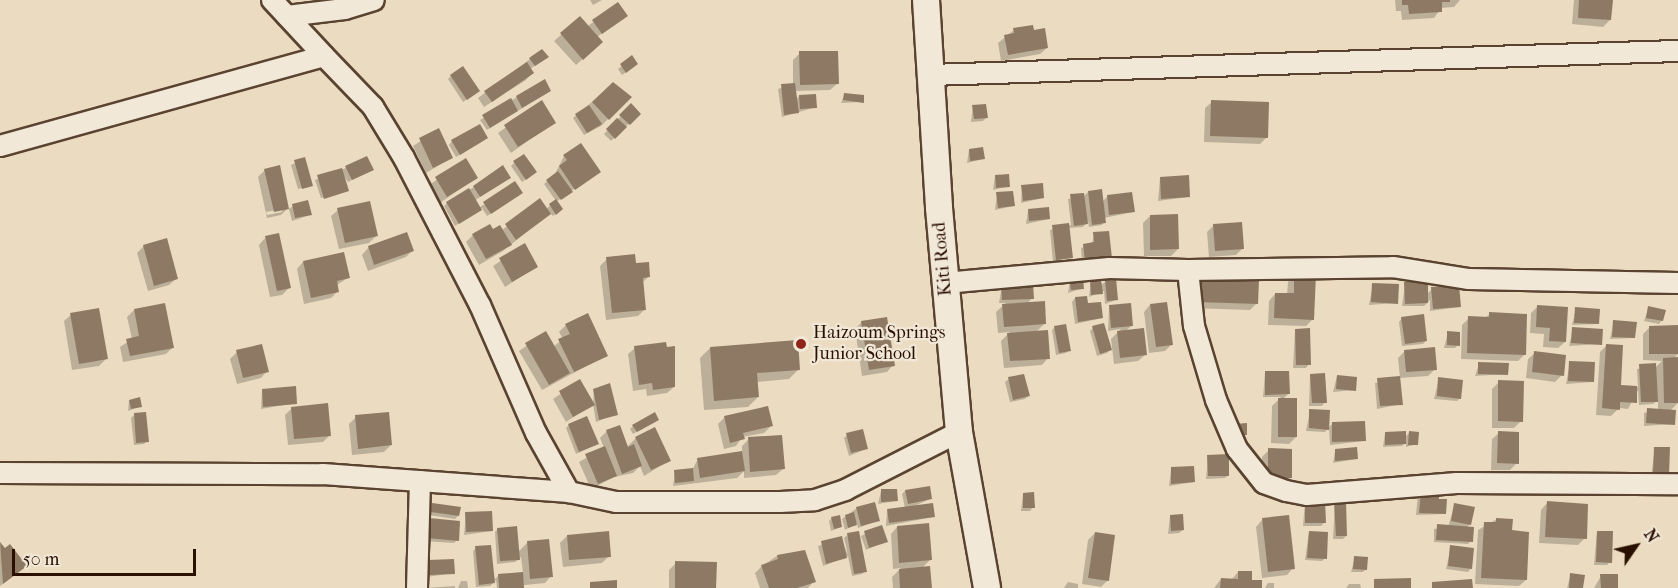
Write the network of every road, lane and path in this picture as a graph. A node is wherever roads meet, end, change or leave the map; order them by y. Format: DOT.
graph roads {
  1 [pos="272,0"];
  2 [pos="374,0"];
  3 [pos="926,0"];
  4 [pos="287,16"];
  5 [pos="1678,51"];
  6 [pos="324,56"];
  7 [pos="930,75"];
  8 [pos="0,146"];
  9 [pos="1188,270"];
  10 [pos="945,283"];
  11 [pos="1678,283"];
  12 [pos="959,432"];
  13 [pos="0,473"];
  14 [pos="420,481"];
  15 [pos="1678,484"];
  16 [pos="569,492"];
  17 [pos="417,588"];
  18 [pos="987,588"];
  1 -- 4 [label="street"];
  2 -- 4 [label="street"];
  3 -- 7 [label="street, Kiti Road"];
  4 -- 6 [label="street"];
  5 -- 7 [label="street"];
  6 -- 8 [label="street"];
  6 -- 16 [label="street"];
  7 -- 10 [label="street, Kiti Road"];
  9 -- 10 [label="street"];
  9 -- 11 [label="street"];
  9 -- 15 [label="street"];
  10 -- 12 [label="street, Kiti Road"];
  12 -- 16 [label="street"];
  12 -- 18 [label="street, Kiti Road"];
  13 -- 14 [label="street"];
  14 -- 16 [label="street"];
  14 -- 17 [label="street"];
}
